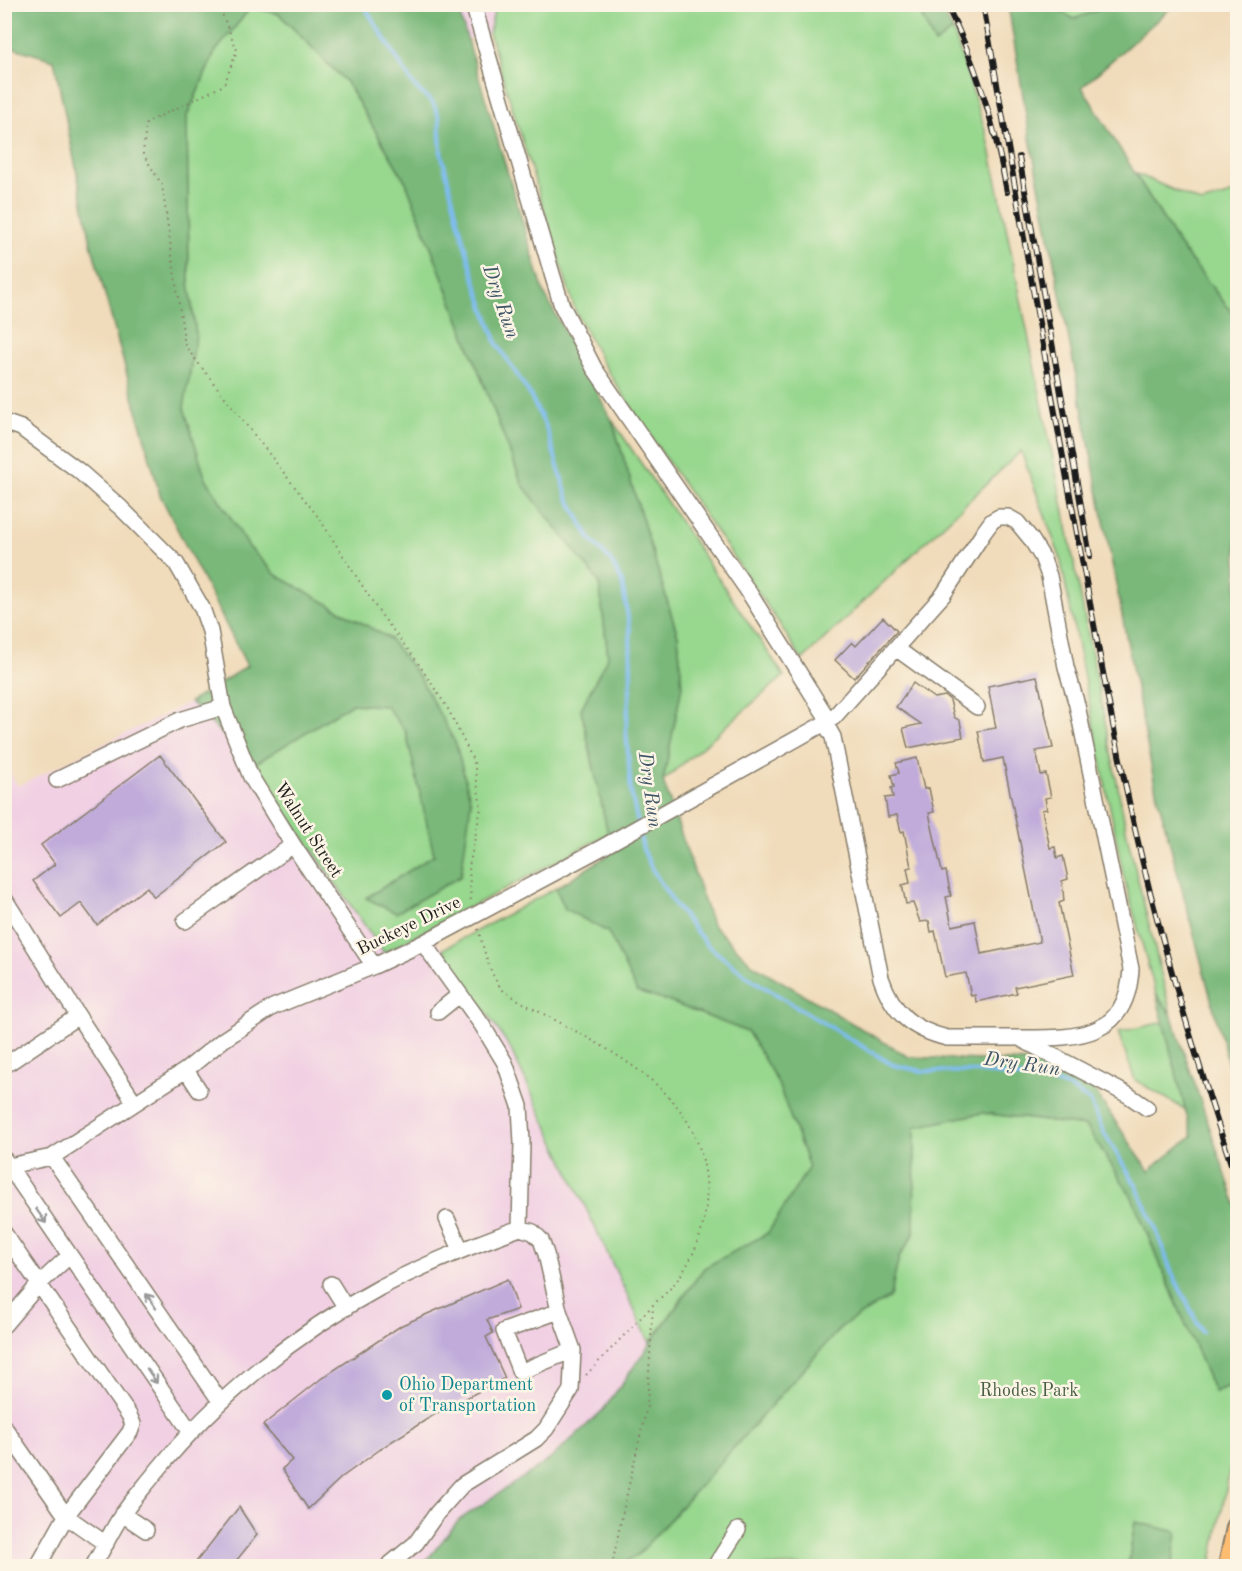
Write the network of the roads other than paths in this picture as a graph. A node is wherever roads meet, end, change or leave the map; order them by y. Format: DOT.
graph roads {
  1 [pos="477,9"];
  2 [pos="4,422"];
  3 [pos="897,649"];
  4 [pos="223,707"];
  5 [pos="977,707"];
  6 [pos="829,720"];
  7 [pos="57,780"];
  8 [pos="293,845"];
  9 [pos="4,898"];
  10 [pos="185,921"];
  11 [pos="423,943"];
  12 [pos="374,966"];
  13 [pos="459,995"];
  14 [pos="438,1012"];
  15 [pos="78,1016"];
  16 [pos="1020,1038"];
  17 [pos="4,1066"];
  18 [pos="186,1070"];
  19 [pos="199,1090"];
  20 [pos="135,1104"];
  21 [pos="1147,1108"];
  22 [pos="52,1157"];
  23 [pos="6,1164"];
  24 [pos="447,1219"];
  25 [pos="520,1228"];
  26 [pos="4,1233"];
  27 [pos="461,1250"];
  28 [pos="69,1256"];
  29 [pos="39,1284"];
  30 [pos="331,1284"];
  31 [pos="346,1308"];
  32 [pos="559,1311"];
  33 [pos="4,1325"];
  34 [pos="573,1350"];
  35 [pos="220,1401"];
  36 [pos="4,1427"];
  37 [pos="190,1431"];
  38 [pos="122,1514"];
  39 [pos="66,1516"];
  40 [pos="1238,1528"];
  41 [pos="146,1530"];
  42 [pos="738,1530"];
  43 [pos="106,1544"];
  44 [pos="38,1566"];
  45 [pos="93,1566"];
  46 [pos="388,1566"];
  47 [pos="715,1566"];
  48 [pos="1230,1566"];
  1 -- 6 [label="lane"];
  2 -- 4 [label="lane, Walnut Street"];
  3 -- 5 [label="lane"];
  3 -- 6 [label="lane"];
  3 -- 16 [label="lane"];
  4 -- 7 [label="lane"];
  4 -- 8 [label="lane, Walnut Street"];
  6 -- 11 [label="lane, Buckeye Drive"];
  6 -- 16 [label="lane"];
  8 -- 10 [label="lane"];
  8 -- 12 [label="lane, Walnut Street"];
  9 -- 15 [label="lane"];
  11 -- 12 [label="lane, Buckeye Drive"];
  11 -- 13 [label="lane"];
  12 -- 18 [label="lane, Buckeye Drive"];
  13 -- 14 [label="lane"];
  13 -- 25 [label="lane"];
  15 -- 17 [label="lane"];
  15 -- 20 [label="lane"];
  16 -- 21 [label="lane"];
  18 -- 19 [label="lane"];
  18 -- 20 [label="lane, Buckeye Drive"];
  20 -- 22 [label="lane, Buckeye Drive"];
  22 -- 23 [label="lane, Buckeye Drive"];
  35 -- 22 [label="lane, one-way"];
  23 -- 28 [label="lane, one-way"];
  24 -- 27 [label="lane"];
  25 -- 27 [label="lane"];
  25 -- 32 [label="lane"];
  26 -- 29 [label="lane"];
  27 -- 31 [label="lane"];
  28 -- 29 [label="lane"];
  28 -- 37 [label="lane, one-way"];
  29 -- 33 [label="lane"];
  29 -- 39 [label="lane"];
  30 -- 31 [label="lane"];
  31 -- 35 [label="lane"];
  32 -- 34 [label="lane"];
  32 -- 34 [label="lane"];
  34 -- 46 [label="lane"];
  35 -- 37 [label="lane"];
  36 -- 39 [label="lane"];
  37 -- 38 [label="lane"];
  38 -- 41 [label="lane"];
  38 -- 43 [label="lane"];
  39 -- 43 [label="lane"];
  39 -- 44 [label="lane"];
  40 -- 48 [label="highway"];
  42 -- 47 [label="lane"];
  43 -- 45 [label="lane"];
}
